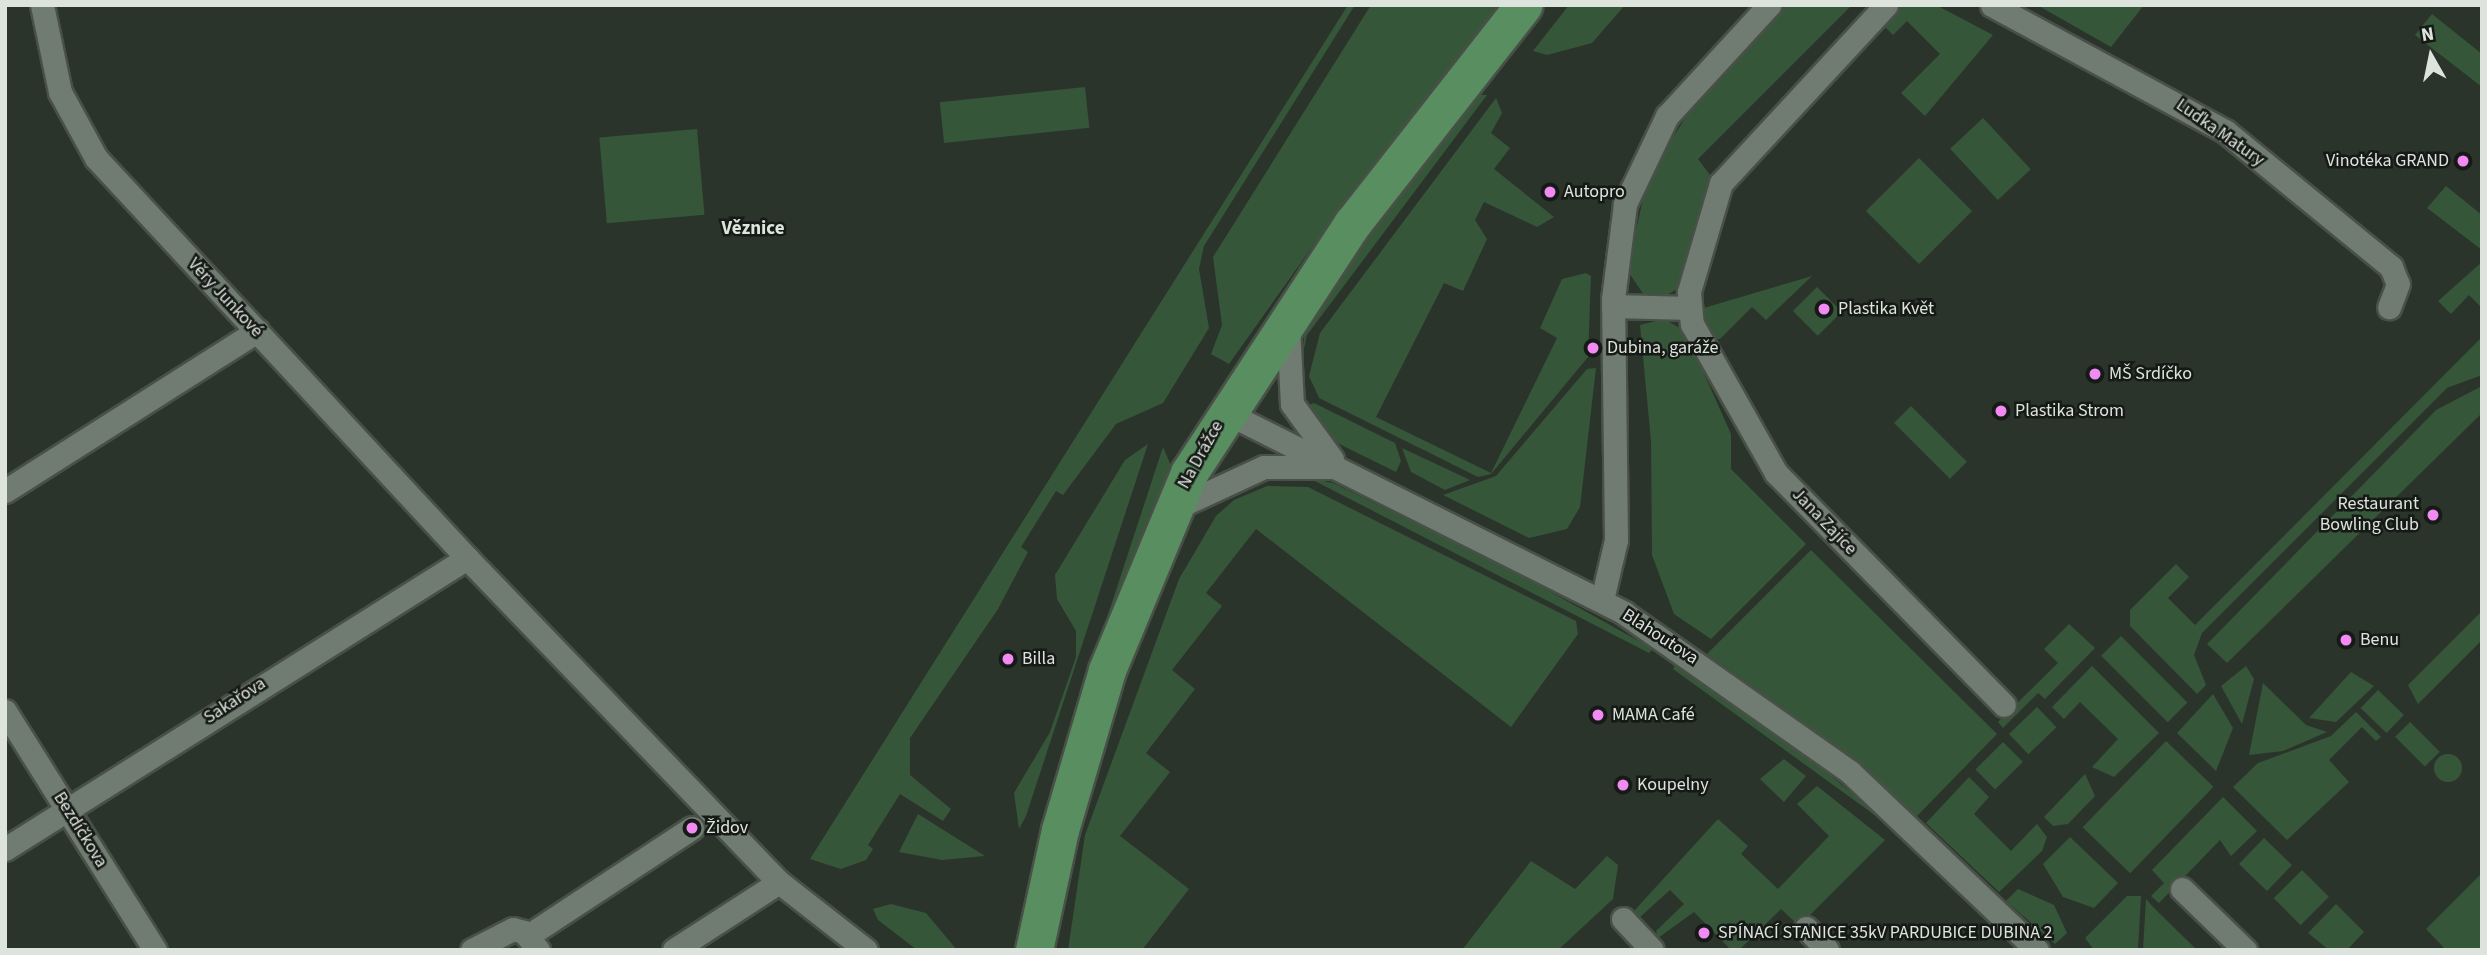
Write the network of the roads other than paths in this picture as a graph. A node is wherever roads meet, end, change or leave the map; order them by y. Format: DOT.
graph roads {
  1 [pos="42,5"];
  2 [pos="1769,5"];
  3 [pos="1886,5"];
  4 [pos="1992,5"];
  5 [pos="1520,13"];
  6 [pos="1613,306"];
  7 [pos="2389,307"];
  8 [pos="1690,309"];
  9 [pos="1289,314"];
  10 [pos="257,331"];
  11 [pos="1225,412"];
  12 [pos="1339,467"];
  13 [pos="5,491"];
  14 [pos="1172,509"];
  15 [pos="467,558"];
  16 [pos="1602,600"];
  17 [pos="2004,705"];
  18 [pos="5,711"];
  19 [pos="67,810"];
  20 [pos="692,828"];
  21 [pos="5,849"];
  22 [pos="779,882"];
  23 [pos="2182,889"];
  24 [pos="1623,919"];
  25 [pos="1806,928"];
  26 [pos="533,943"];
  27 [pos="1034,945"];
  28 [pos="155,950"];
  29 [pos="472,950"];
  30 [pos="674,950"];
  31 [pos="866,950"];
  32 [pos="1652,950"];
  33 [pos="1827,950"];
  34 [pos="2037,950"];
  35 [pos="2245,950"];
  1 -- 10 [label="street, Věry Junkové"];
  2 -- 6 [label="street"];
  3 -- 8 [label="street"];
  4 -- 7 [label="street, Luďka Matury"];
  5 -- 9 [label="main road, Na Drážce"];
  6 -- 8 [label="street"];
  6 -- 16 [label="street"];
  8 -- 17 [label="street, Jana Zajíce"];
  9 -- 11 [label="main road, Na Drážce"];
  9 -- 12 [label="street"];
  10 -- 13 [label="street"];
  10 -- 15 [label="street, Věry Junkové"];
  11 -- 12 [label="street, Blahoutova"];
  11 -- 14 [label="main road, Na Drážce"];
  12 -- 14 [label="street"];
  12 -- 16 [label="street, Blahoutova"];
  14 -- 27 [label="main road, Na Drážce"];
  15 -- 19 [label="street, Sakařova"];
  15 -- 22 [label="street, Věry Junkové"];
  16 -- 34 [label="street, Blahoutova"];
  18 -- 19 [label="street, Bezdíčkova"];
  19 -- 21 [label="street, Sakařova"];
  19 -- 28 [label="street, Bezdíčkova"];
  20 -- 26 [label="street"];
  22 -- 30 [label="street"];
  22 -- 31 [label="street, Věry Junkové"];
  23 -- 35 [label="street"];
  24 -- 32 [label="street"];
  25 -- 33 [label="street"];
  26 -- 29 [label="street"];
}
